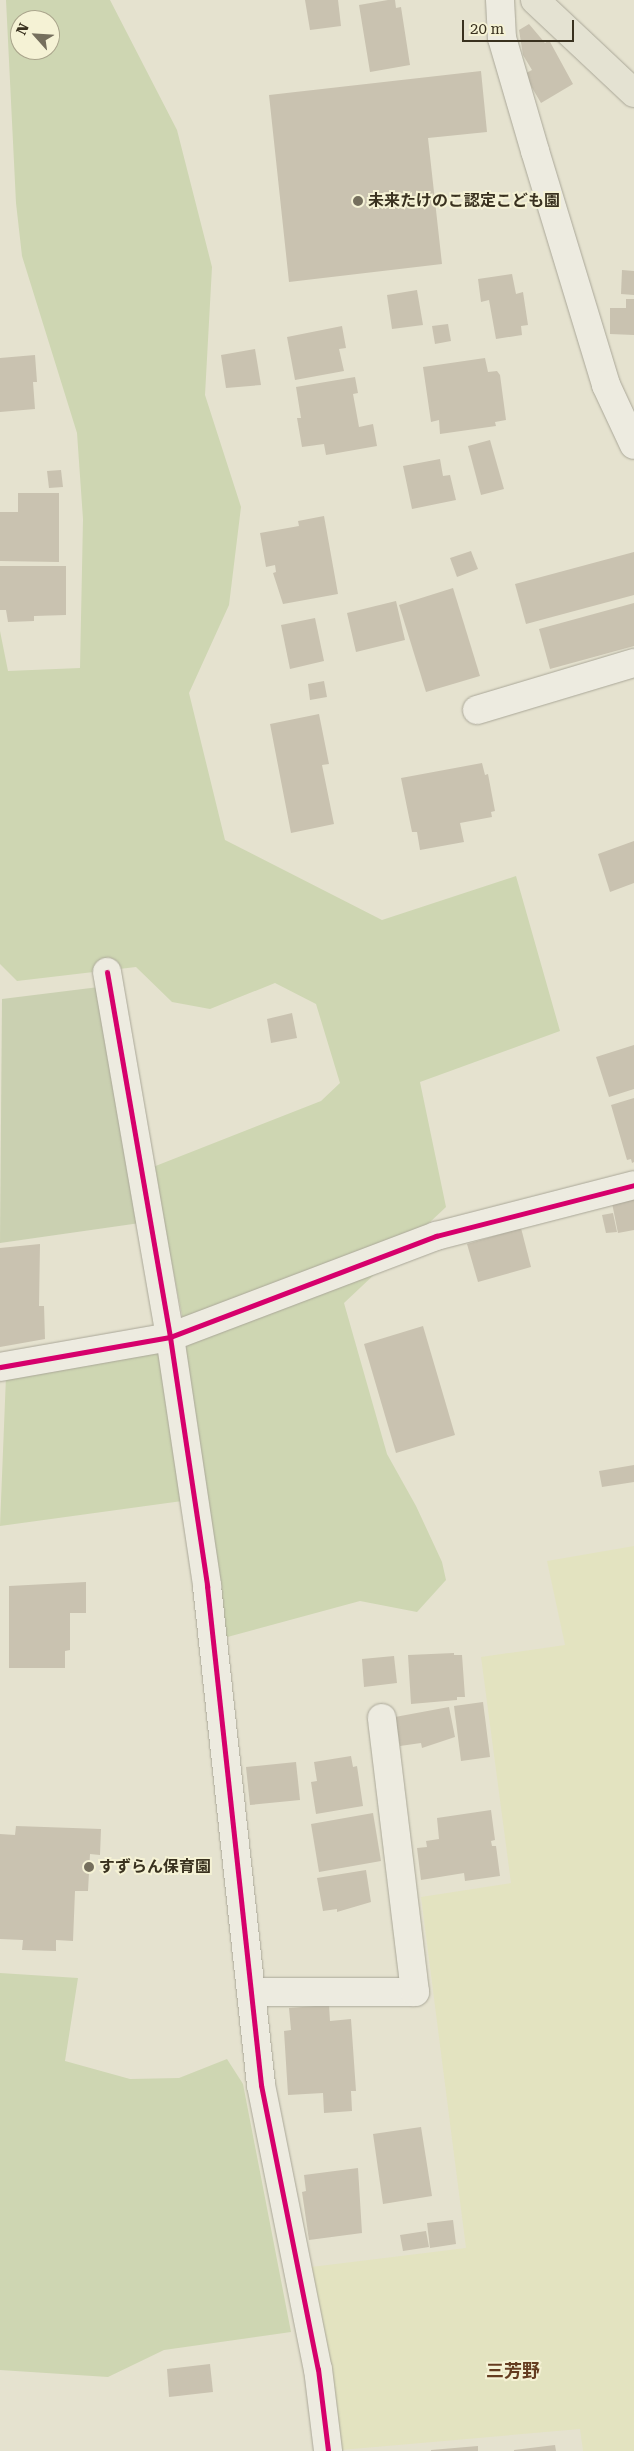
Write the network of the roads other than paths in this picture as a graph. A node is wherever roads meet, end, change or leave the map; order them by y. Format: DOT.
graph roads {
  1 [pos="500,0"];
  2 [pos="535,0"];
  3 [pos="634,93"];
  4 [pos="634,445"];
  5 [pos="634,664"];
  6 [pos="477,710"];
  7 [pos="107,972"];
  8 [pos="634,1185"];
  9 [pos="170,1337"];
  10 [pos="0,1367"];
  11 [pos="382,1718"];
  12 [pos="253,1992"];
  13 [pos="328,2451"];
  1 -- 4 [label="street"];
  2 -- 3 [label="main road"];
  5 -- 6 [label="street"];
  7 -- 9 [label="street"];
  8 -- 9 [label="street"];
  9 -- 10 [label="street"];
  9 -- 12 [label="street"];
  11 -- 12 [label="street"];
  12 -- 13 [label="street"];
}
